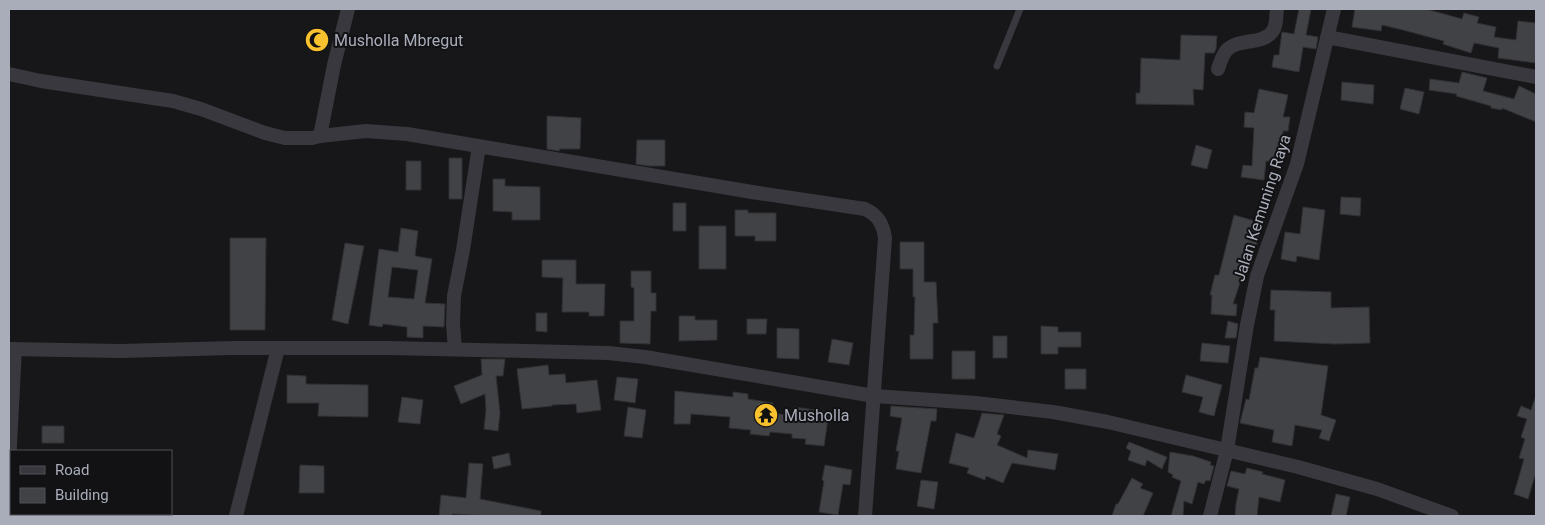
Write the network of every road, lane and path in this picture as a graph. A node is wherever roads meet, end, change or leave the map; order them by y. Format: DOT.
graph roads {
  1 [pos="348,9"];
  2 [pos="1020,9"];
  3 [pos="1278,9"];
  4 [pos="1334,9"];
  5 [pos="1327,37"];
  6 [pos="996,66"];
  7 [pos="1218,69"];
  8 [pos="9,74"];
  9 [pos="1536,77"];
  10 [pos="320,136"];
  11 [pos="479,146"];
  12 [pos="278,348"];
  13 [pos="12,349"];
  14 [pos="456,350"];
  15 [pos="874,396"];
  16 [pos="1227,450"];
  17 [pos="9,464"];
  18 [pos="236,516"];
  19 [pos="865,516"];
  20 [pos="1210,516"];
  21 [pos="1452,516"];
  1 -- 10 [label="street"];
  2 -- 6 [label="lane"];
  3 -- 7 [label="street"];
  4 -- 5 [label="street, Jalan Kemuning Raya"];
  5 -- 9 [label="street"];
  5 -- 16 [label="street, Jalan Kemuning Raya"];
  8 -- 10 [label="street"];
  10 -- 11 [label="street"];
  11 -- 14 [label="street"];
  11 -- 15 [label="street"];
  12 -- 13 [label="street"];
  12 -- 14 [label="street"];
  12 -- 18 [label="street"];
  13 -- 17 [label="street"];
  14 -- 15 [label="street"];
  15 -- 16 [label="street"];
  15 -- 19 [label="street"];
  16 -- 20 [label="street, Jalan Kemuning Raya"];
  16 -- 21 [label="street"];
}
